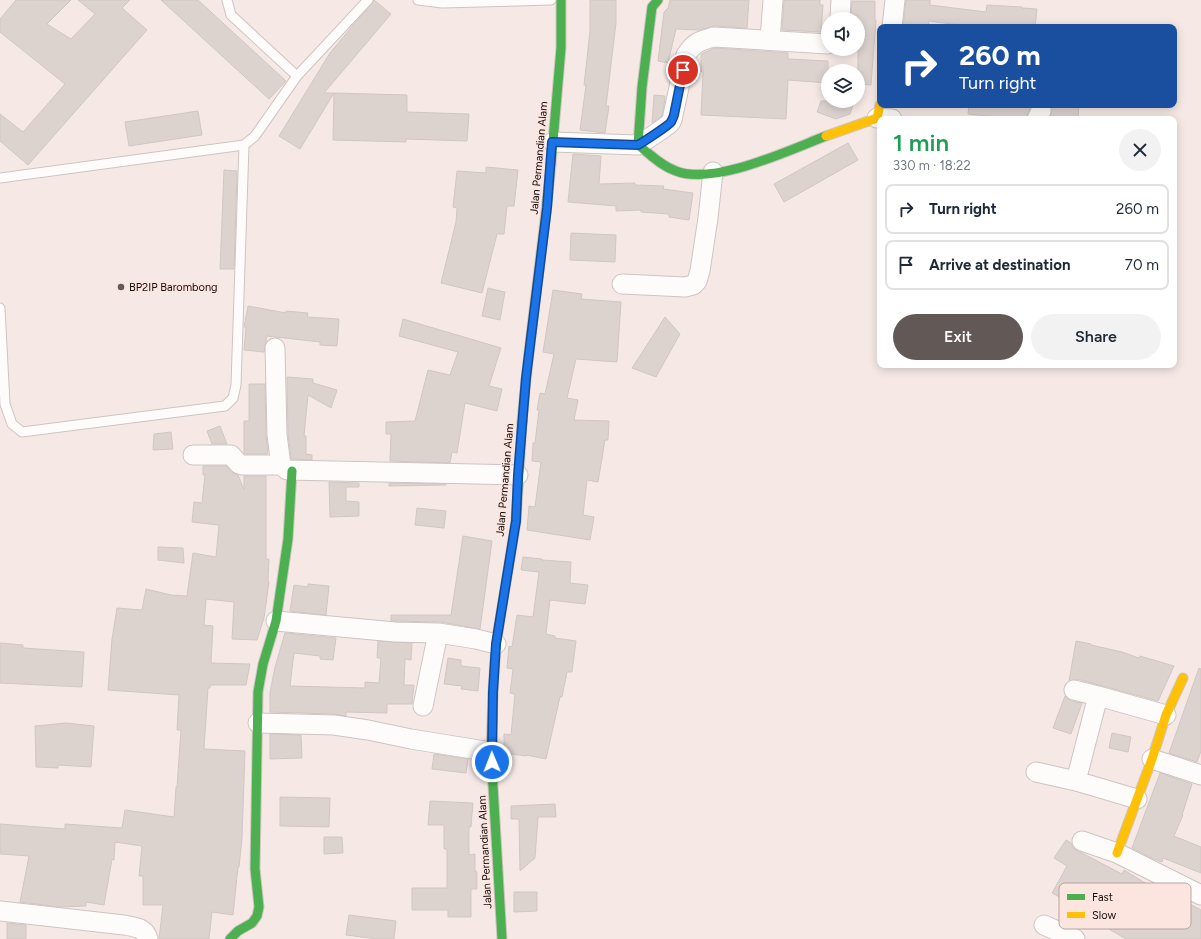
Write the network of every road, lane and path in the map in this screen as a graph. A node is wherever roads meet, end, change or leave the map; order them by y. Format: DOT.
graph roads {
  1 [pos="227,0"];
  2 [pos="368,0"];
  3 [pos="418,0"];
  4 [pos="551,0"];
  5 [pos="561,0"];
  6 [pos="658,0"];
  7 [pos="774,0"];
  8 [pos="841,0"];
  9 [pos="895,0"];
  10 [pos="840,12"];
  11 [pos="892,24"];
  12 [pos="770,40"];
  13 [pos="821,44"];
  14 [pos="297,76"];
  15 [pos="877,116"];
  16 [pos="552,142"];
  17 [pos="244,144"];
  18 [pos="638,145"];
  19 [pos="712,172"];
  20 [pos="0,178"];
  21 [pos="622,284"];
  22 [pos="0,308"];
  23 [pos="275,348"];
  24 [pos="193,455"];
  25 [pos="287,468"];
  26 [pos="518,475"];
  27 [pos="276,621"];
  28 [pos="438,633"];
  29 [pos="496,644"];
  30 [pos="1183,678"];
  31 [pos="1074,690"];
  32 [pos="1098,696"];
  33 [pos="423,706"];
  34 [pos="1166,715"];
  35 [pos="258,723"];
  36 [pos="491,752"];
  37 [pos="1152,759"];
  38 [pos="1036,772"];
  39 [pos="1201,775"];
  40 [pos="1076,781"];
  41 [pos="1137,800"];
  42 [pos="1082,841"];
  43 [pos="1117,853"];
  44 [pos="1177,883"];
  45 [pos="1191,890"];
  46 [pos="1201,895"];
  47 [pos="0,911"];
  48 [pos="1044,925"];
  49 [pos="1066,937"];
  50 [pos="148,939"];
  51 [pos="230,939"];
  52 [pos="502,939"];
  1 -- 14 [label="lane"];
  2 -- 14 [label="lane"];
  3 -- 4 [label="lane"];
  5 -- 16 [label="street, Jalan Permandian Alam"];
  6 -- 18 [label="street"];
  7 -- 12 [label="street"];
  8 -- 10 [label="street"];
  9 -- 11 [label="street"];
  12 -- 13 [label="street"];
  12 -- 18 [label="street"];
  14 -- 17 [label="lane"];
  15 -- 19 [label="street"];
  16 -- 18 [label="street"];
  16 -- 26 [label="street, Jalan Permandian Alam"];
  17 -- 20 [label="lane"];
  17 -- 22 [label="lane"];
  18 -- 19 [label="street"];
  19 -- 21 [label="street"];
  23 -- 25 [label="street"];
  24 -- 25 [label="street"];
  25 -- 26 [label="street"];
  25 -- 27 [label="street"];
  26 -- 29 [label="street, Jalan Permandian Alam"];
  27 -- 28 [label="street"];
  27 -- 35 [label="street"];
  28 -- 29 [label="street"];
  28 -- 33 [label="street"];
  29 -- 36 [label="street, Jalan Permandian Alam"];
  30 -- 34 [label="street"];
  31 -- 32 [label="street"];
  32 -- 34 [label="street"];
  32 -- 40 [label="street"];
  34 -- 37 [label="street"];
  35 -- 36 [label="street"];
  35 -- 51 [label="street"];
  36 -- 52 [label="street, Jalan Permandian Alam"];
  37 -- 39 [label="street"];
  37 -- 41 [label="street"];
  38 -- 40 [label="street"];
  40 -- 41 [label="street"];
  41 -- 43 [label="street"];
  42 -- 43 [label="street"];
  43 -- 44 [label="street"];
  45 -- 46 [label="street"];
  47 -- 50 [label="street"];
  48 -- 49 [label="street"];
}
